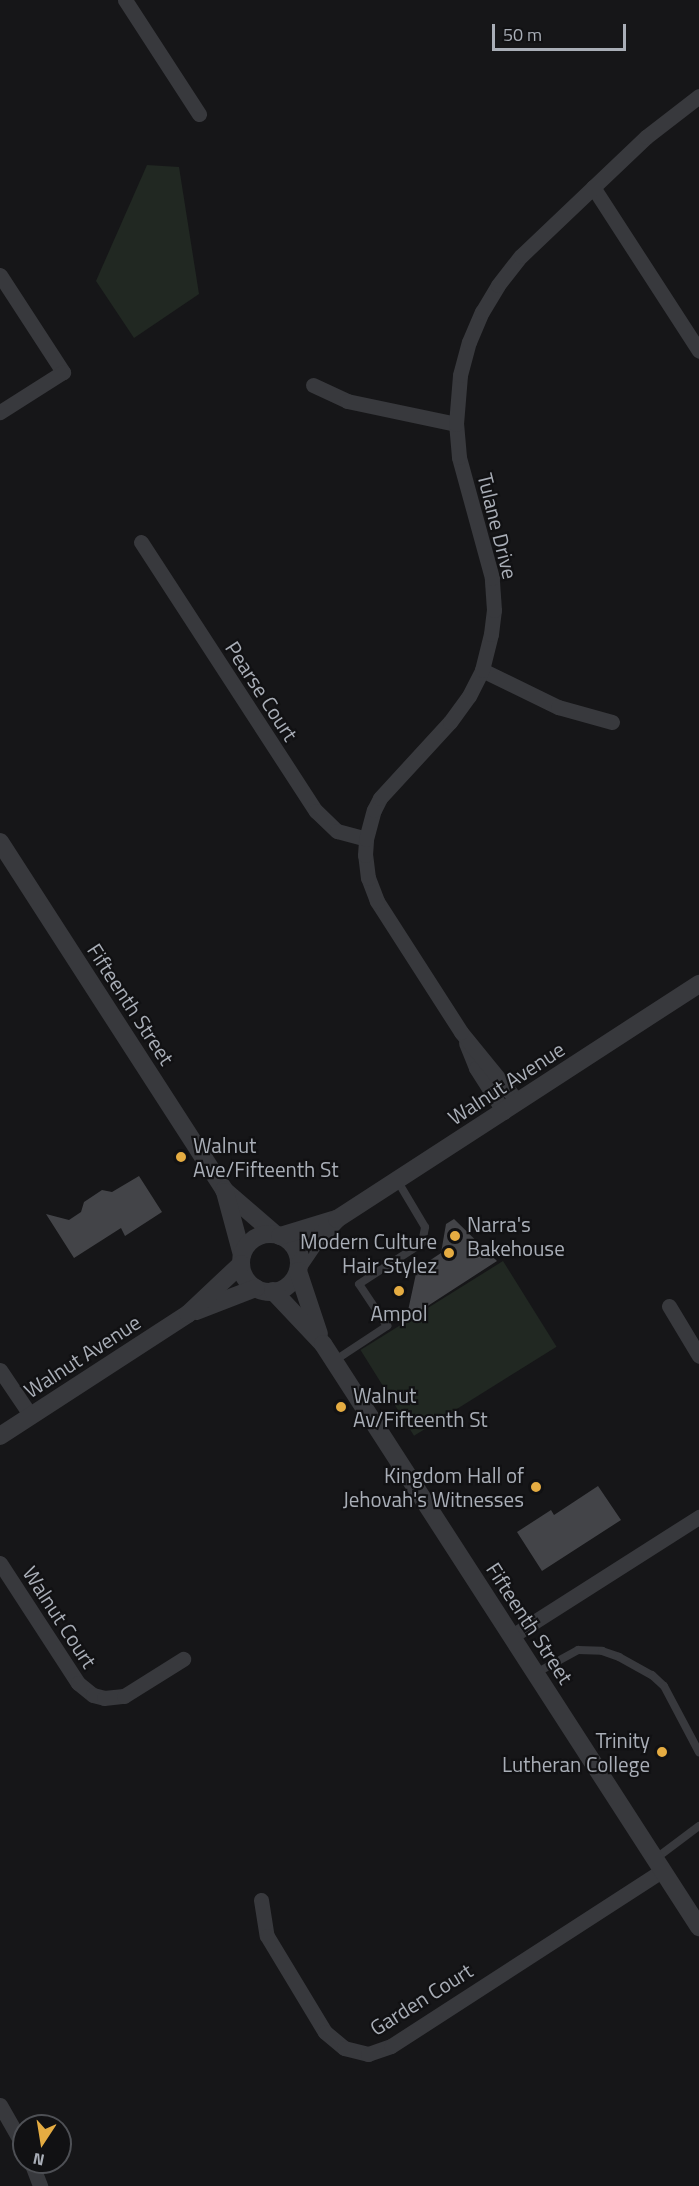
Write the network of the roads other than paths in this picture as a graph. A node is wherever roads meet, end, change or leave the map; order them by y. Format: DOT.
graph roads {
  1 [pos="124,0"];
  2 [pos="699,96"];
  3 [pos="199,114"];
  4 [pos="593,187"];
  5 [pos="0,275"];
  6 [pos="699,351"];
  7 [pos="313,385"];
  8 [pos="0,412"];
  9 [pos="456,424"];
  10 [pos="141,542"];
  11 [pos="482,670"];
  12 [pos="612,722"];
  13 [pos="366,839"];
  14 [pos="0,842"];
  15 [pos="699,984"];
  16 [pos="511,1107"];
  17 [pos="397,1180"];
  18 [pos="224,1190"];
  19 [pos="337,1219"];
  20 [pos="278,1235"];
  21 [pos="241,1259"];
  22 [pos="298,1268"];
  23 [pos="265,1290"];
  24 [pos="669,1306"];
  25 [pos="188,1314"];
  26 [pos="323,1344"];
  27 [pos="699,1356"];
  28 [pos="334,1361"];
  29 [pos="0,1370"];
  30 [pos="31,1416"];
  31 [pos="0,1436"];
  32 [pos="699,1517"];
  33 [pos="0,1563"];
  34 [pos="512,1636"];
  35 [pos="183,1659"];
  36 [pos="536,1673"];
  37 [pos="699,1752"];
  38 [pos="699,1826"];
  39 [pos="659,1865"];
  40 [pos="261,1900"];
  41 [pos="699,1927"];
  42 [pos="0,2105"];
  43 [pos="12,2126"];
  1 -- 3 [label="street"];
  2 -- 4 [label="street, Tulane Drive"];
  4 -- 6 [label="street"];
  4 -- 9 [label="street, Tulane Drive"];
  5 -- 8 [label="street"];
  7 -- 9 [label="street"];
  9 -- 11 [label="street, Tulane Drive"];
  10 -- 13 [label="street, Pearse Court"];
  11 -- 12 [label="street"];
  11 -- 13 [label="street, Tulane Drive"];
  13 -- 16 [label="street, Tulane Drive"];
  14 -- 18 [label="street, Fifteenth Street"];
  15 -- 16 [label="street, Walnut Avenue"];
  16 -- 17 [label="street, Walnut Avenue"];
  17 -- 19 [label="street, Walnut Avenue"];
  17 -- 28 [label="lane"];
  18 -- 20 [label="street, Fifteenth Street"];
  18 -- 21 [label="street, Fifteenth Street"];
  19 -- 20 [label="street, Walnut Avenue"];
  19 -- 22 [label="street, Walnut Avenue"];
  20 -- 21 [label="street"];
  20 -- 22 [label="street"];
  21 -- 23 [label="street"];
  21 -- 25 [label="street, Walnut Avenue"];
  22 -- 23 [label="street"];
  22 -- 26 [label="street, Fifteenth Street"];
  23 -- 25 [label="street, Walnut Avenue"];
  23 -- 26 [label="street, Fifteenth Street"];
  24 -- 27 [label="street"];
  25 -- 30 [label="street, Walnut Avenue"];
  26 -- 28 [label="street, Fifteenth Street"];
  28 -- 34 [label="street, Fifteenth Street"];
  29 -- 30 [label="street"];
  30 -- 31 [label="street, Walnut Avenue"];
  32 -- 34 [label="street"];
  33 -- 35 [label="street, Walnut Court"];
  34 -- 36 [label="street, Fifteenth Street"];
  36 -- 37 [label="lane"];
  36 -- 39 [label="street, Fifteenth Street"];
  38 -- 39 [label="lane"];
  39 -- 40 [label="street, Garden Court"];
  39 -- 41 [label="street, Fifteenth Street"];
  42 -- 43 [label="street"];
}
